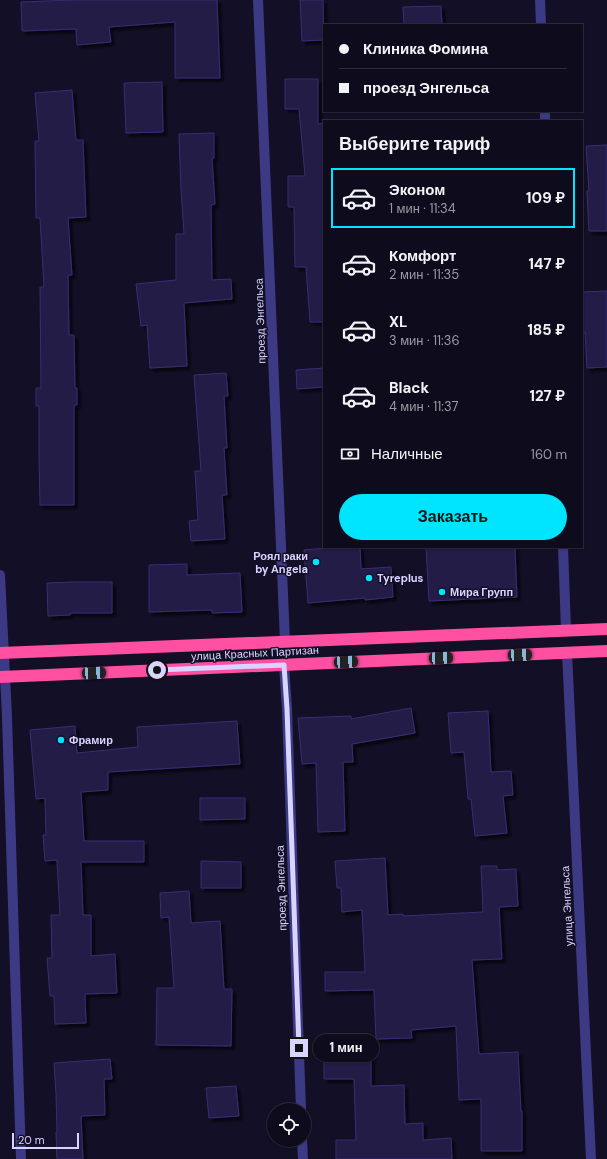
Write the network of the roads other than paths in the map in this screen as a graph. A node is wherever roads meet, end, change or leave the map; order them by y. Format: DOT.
graph roads {
  1 [pos="258,0"];
  2 [pos="540,0"];
  3 [pos="542,24"];
  4 [pos="563,548"];
  5 [pos="0,575"];
  6 [pos="607,629"];
  7 [pos="566,630"];
  8 [pos="285,642"];
  9 [pos="607,651"];
  10 [pos="2,653"];
  11 [pos="567,653"];
  12 [pos="284,665"];
  13 [pos="2,677"];
  14 [pos="301,1103"];
  15 [pos="302,1147"];
  16 [pos="21,1159"];
  17 [pos="303,1159"];
  18 [pos="591,1159"];
  1 -- 8 [label="street, проезд Энгельса"];
  2 -- 3 [label="street"];
  4 -- 7 [label="street"];
  5 -- 10 [label="street"];
  6 -- 7 [label="highway, улица Красных Партизан"];
  7 -- 8 [label="highway, улица Красных Партизан"];
  8 -- 10 [label="highway, улица Красных Партизан"];
  9 -- 11 [label="highway, улица Красных Партизан"];
  10 -- 13 [label="street"];
  11 -- 12 [label="highway, улица Красных Партизан"];
  11 -- 18 [label="street, улица Энгельса"];
  12 -- 13 [label="highway, улица Красных Партизан"];
  12 -- 14 [label="street, проезд Энгельса"];
  13 -- 16 [label="street"];
  15 -- 17 [label="street"];
}
